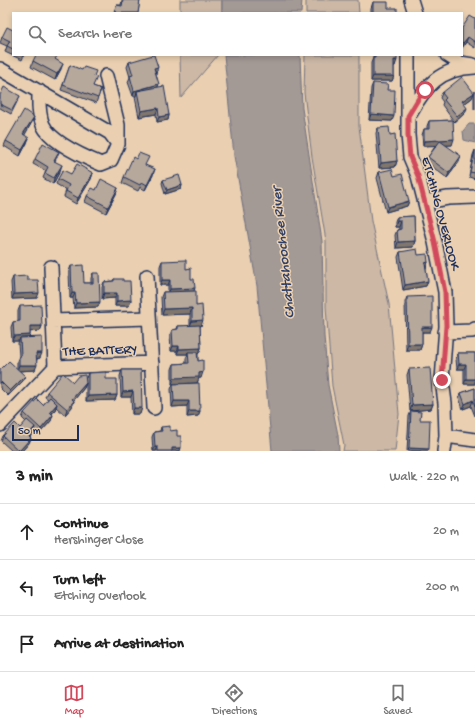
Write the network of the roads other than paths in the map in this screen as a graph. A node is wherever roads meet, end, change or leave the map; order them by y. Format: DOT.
graph roads {
  1 [pos="410,0"];
  2 [pos="409,12"];
  3 [pos="415,12"];
  4 [pos="408,56"];
  5 [pos="449,56"];
  6 [pos="475,66"];
  7 [pos="0,69"];
  8 [pos="106,76"];
  9 [pos="39,91"];
  10 [pos="408,116"];
  11 [pos="118,144"];
  12 [pos="475,197"];
  13 [pos="425,202"];
  14 [pos="51,267"];
  15 [pos="147,276"];
  16 [pos="149,318"];
  17 [pos="53,321"];
  18 [pos="475,329"];
  19 [pos="445,332"];
  20 [pos="152,363"];
  21 [pos="55,367"];
  22 [pos="154,408"];
  23 [pos="0,425"];
  24 [pos="446,436"];
  25 [pos="475,440"];
  26 [pos="444,451"];
  1 -- 2 [label="street"];
  1 -- 3 [label="street"];
  4 -- 10 [label="street, ETCHING OVERLOOK"];
  5 -- 6 [label="street"];
  6 -- 10 [label="street"];
  7 -- 9 [label="street"];
  8 -- 11 [label="street"];
  9 -- 11 [label="street"];
  9 -- 11 [label="street"];
  10 -- 13 [label="street, ETCHING OVERLOOK"];
  12 -- 13 [label="street"];
  13 -- 19 [label="street, ETCHING OVERLOOK"];
  14 -- 17 [label="street"];
  15 -- 16 [label="street"];
  16 -- 17 [label="street, THE BATTERY"];
  16 -- 20 [label="street, THE BATTERY"];
  17 -- 21 [label="street"];
  18 -- 19 [label="street"];
  19 -- 24 [label="street, ETCHING OVERLOOK"];
  20 -- 21 [label="street, THE BATTERY"];
  20 -- 22 [label="street"];
  21 -- 23 [label="street, THE BATTERY"];
  24 -- 25 [label="street"];
  24 -- 26 [label="street, ETCHING OVERLOOK"];
}
